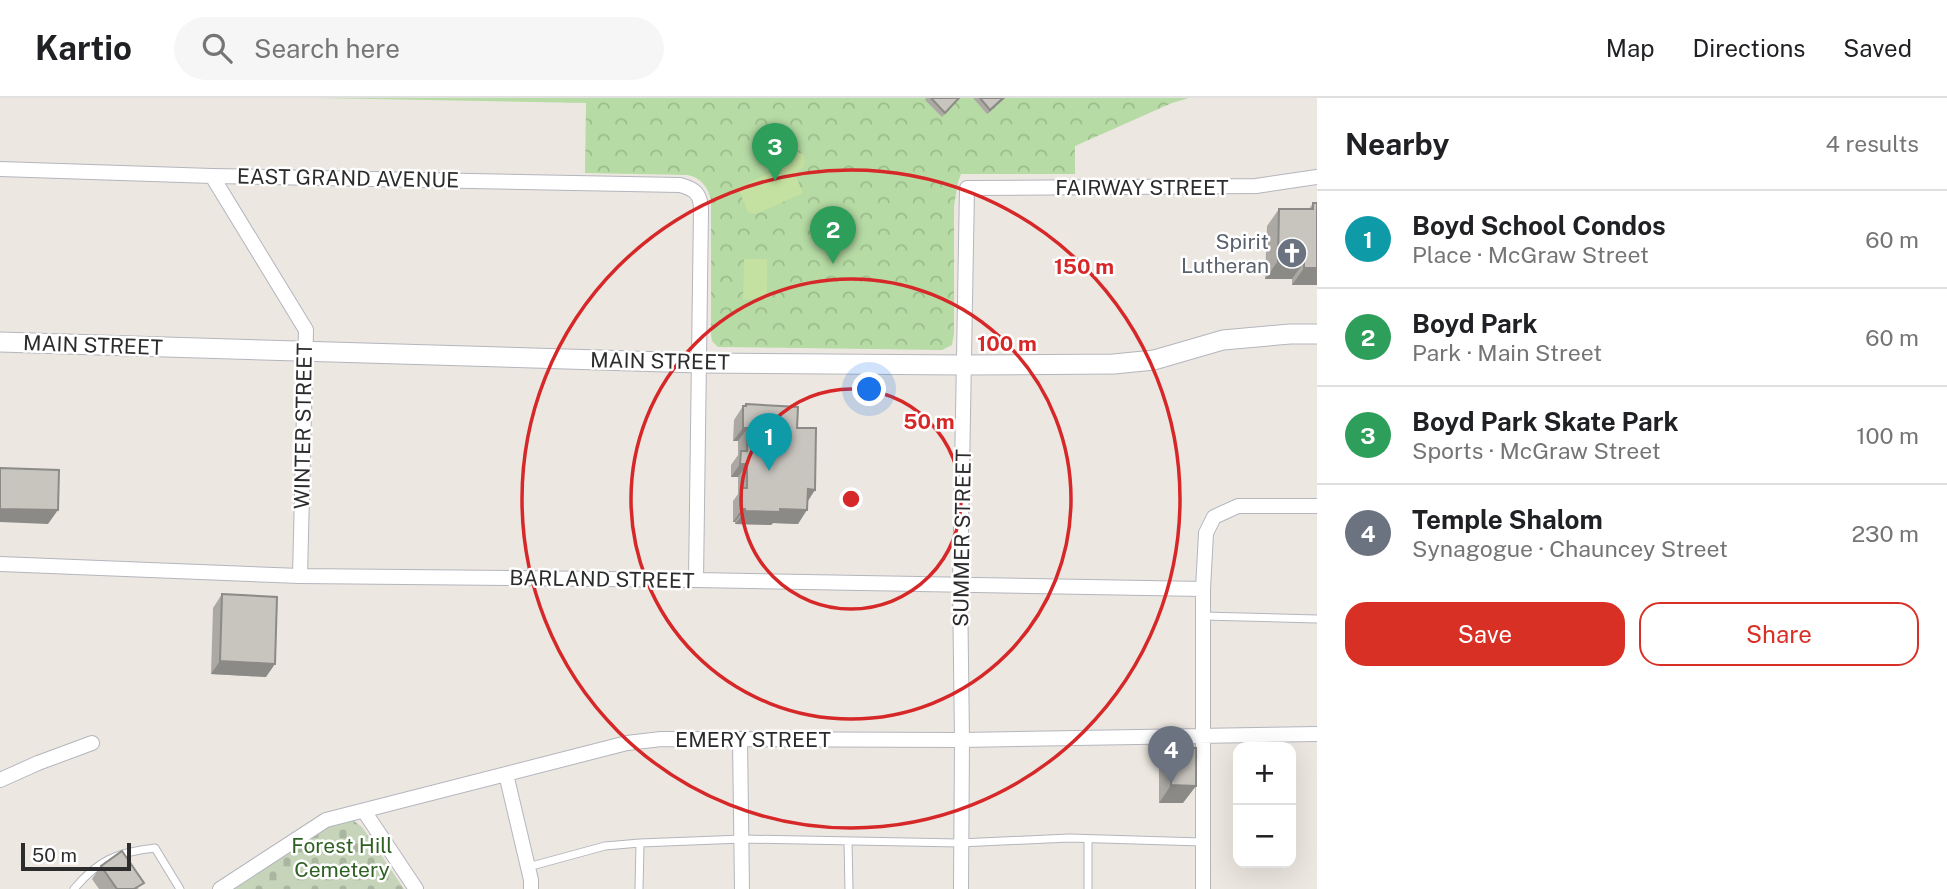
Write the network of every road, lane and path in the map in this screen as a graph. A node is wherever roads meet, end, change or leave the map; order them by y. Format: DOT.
graph roads {
  1 [pos="0,169"];
  2 [pos="212,176"];
  3 [pos="1317,177"];
  4 [pos="967,188"];
  5 [pos="1317,334"];
  6 [pos="0,342"];
  7 [pos="305,352"];
  8 [pos="699,363"];
  9 [pos="964,365"];
  10 [pos="1317,506"];
  11 [pos="0,564"];
  12 [pos="300,576"];
  13 [pos="696,580"];
  14 [pos="960,584"];
  15 [pos="1203,589"];
  16 [pos="1203,616"];
  17 [pos="1317,619"];
  18 [pos="1317,734"];
  19 [pos="1203,736"];
  20 [pos="740,738"];
  21 [pos="962,740"];
  22 [pos="92,743"];
  23 [pos="506,774"];
  24 [pos="0,780"];
  25 [pos="364,811"];
  26 [pos="742,839"];
  27 [pos="1088,839"];
  28 [pos="848,841"];
  29 [pos="1203,842"];
  30 [pos="960,843"];
  31 [pos="640,844"];
  32 [pos="528,867"];
  33 [pos="74,889"];
  34 [pos="180,889"];
  35 [pos="220,889"];
  36 [pos="416,889"];
  37 [pos="531,889"];
  38 [pos="639,889"];
  39 [pos="742,889"];
  40 [pos="849,889"];
  41 [pos="961,889"];
  42 [pos="1088,889"];
  43 [pos="1203,889"];
  1 -- 2 [label="street, EAST GRAND AVENUE"];
  2 -- 7 [label="street, WINTER STREET"];
  2 -- 8 [label="street, EAST GRAND AVENUE"];
  3 -- 4 [label="street, FAIRWAY STREET"];
  4 -- 9 [label="street, SUMMER STREET"];
  5 -- 9 [label="street, MAIN STREET"];
  6 -- 7 [label="street, MAIN STREET"];
  7 -- 8 [label="street, MAIN STREET"];
  7 -- 12 [label="street, WINTER STREET"];
  8 -- 9 [label="street, MAIN STREET"];
  8 -- 13 [label="street"];
  9 -- 14 [label="street, SUMMER STREET"];
  10 -- 15 [label="street"];
  11 -- 12 [label="street, BARLAND STREET"];
  12 -- 13 [label="street, BARLAND STREET"];
  13 -- 14 [label="street, BARLAND STREET"];
  14 -- 15 [label="street, BARLAND STREET"];
  14 -- 21 [label="street, SUMMER STREET"];
  15 -- 16 [label="street"];
  16 -- 17 [label="lane"];
  16 -- 19 [label="street"];
  18 -- 19 [label="street, EMERY STREET"];
  19 -- 21 [label="street, EMERY STREET"];
  19 -- 29 [label="street"];
  20 -- 21 [label="street, EMERY STREET"];
  20 -- 23 [label="street, EMERY STREET"];
  20 -- 26 [label="street"];
  21 -- 30 [label="street, SUMMER STREET"];
  22 -- 24 [label="street"];
  23 -- 25 [label="street, EMERY STREET"];
  23 -- 32 [label="street"];
  25 -- 35 [label="street, EMERY STREET"];
  25 -- 36 [label="street"];
  26 -- 28 [label="lane"];
  26 -- 31 [label="lane"];
  26 -- 39 [label="street"];
  27 -- 29 [label="lane"];
  27 -- 30 [label="lane"];
  27 -- 42 [label="lane"];
  28 -- 30 [label="lane"];
  28 -- 40 [label="lane"];
  29 -- 43 [label="street"];
  30 -- 41 [label="street, SUMMER STREET"];
  31 -- 32 [label="lane"];
  31 -- 38 [label="lane"];
  32 -- 37 [label="street"];
  33 -- 34 [label="lane"];
}
